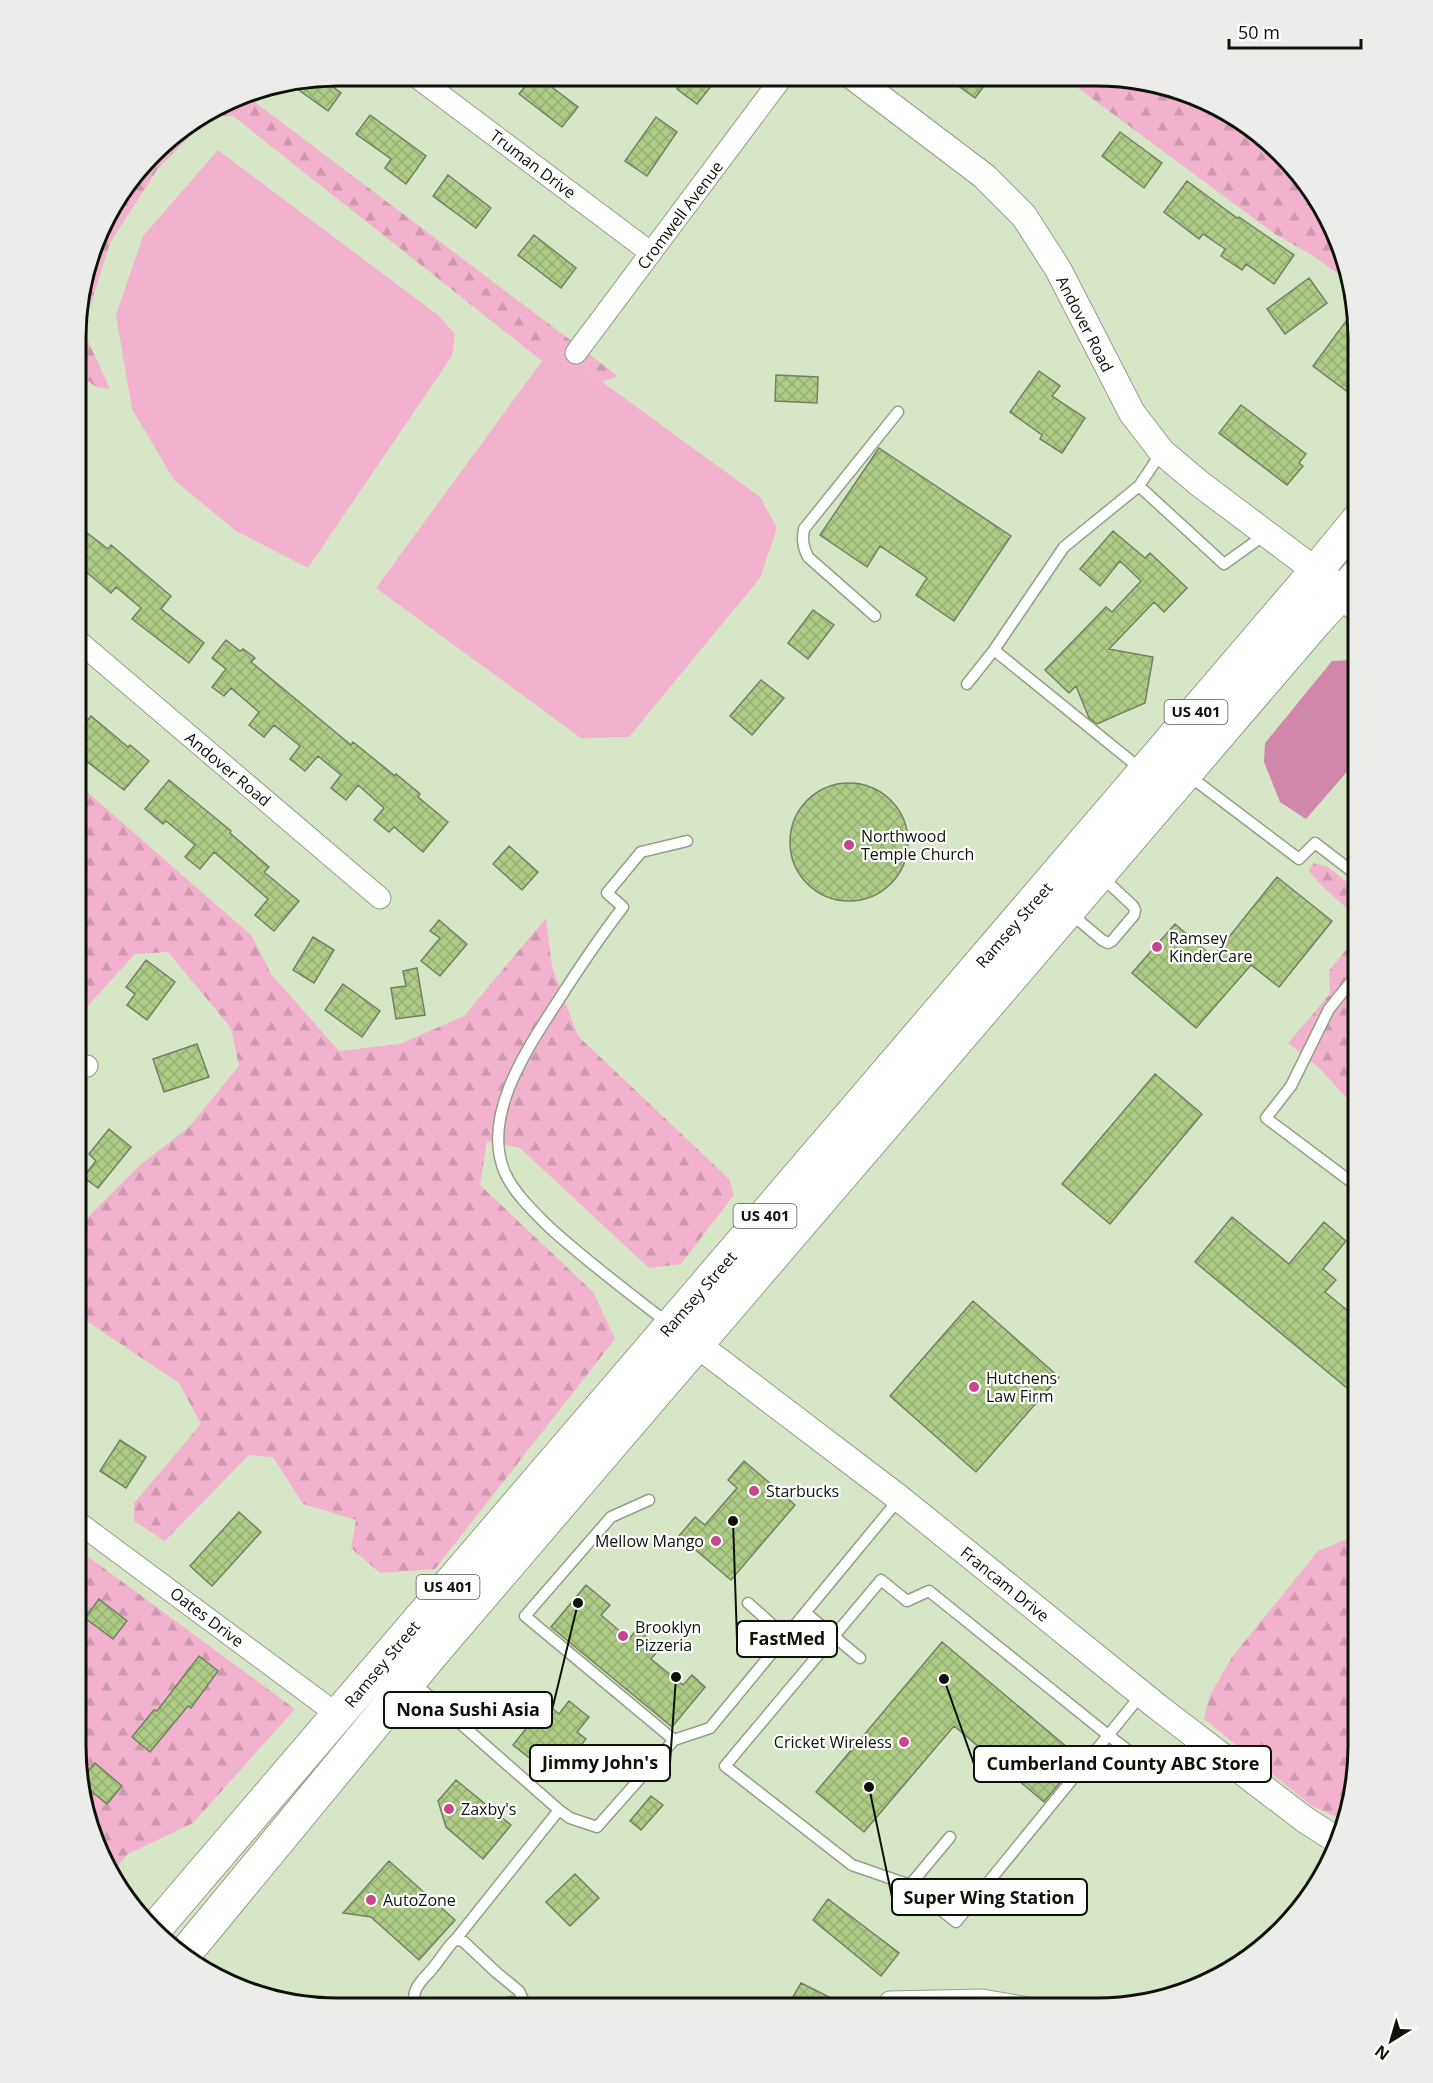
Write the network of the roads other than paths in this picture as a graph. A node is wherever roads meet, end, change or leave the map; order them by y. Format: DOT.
graph roads {
  1 [pos="429,86"];
  2 [pos="776,86"];
  3 [pos="865,86"];
  4 [pos="651,253"];
  5 [pos="576,353"];
  6 [pos="898,412"];
  7 [pos="1162,452"];
  8 [pos="1139,486"];
  9 [pos="1348,532"];
  10 [pos="1266,534"];
  11 [pos="1316,571"];
  12 [pos="1348,590"];
  13 [pos="1348,596"];
  14 [pos="875,616"];
  15 [pos="86,648"];
  16 [pos="994,650"];
  17 [pos="967,684"];
  18 [pos="1144,772"];
  19 [pos="1186,773"];
  20 [pos="687,841"];
  21 [pos="1348,868"];
  22 [pos="1099,874"];
  23 [pos="380,898"];
  24 [pos="1068,911"];
  25 [pos="1348,985"];
  26 [pos="1348,1180"];
  27 [pos="671,1325"];
  28 [pos="698,1344"];
  29 [pos="899,1498"];
  30 [pos="649,1500"];
  31 [pos="86,1528"];
  32 [pos="748,1603"];
  33 [pos="806,1613"];
  34 [pos="786,1637"];
  35 [pos="834,1637"];
  36 [pos="860,1658"];
  37 [pos="411,1680"];
  38 [pos="1142,1694"];
  39 [pos="338,1715"];
  40 [pos="1108,1735"];
  41 [pos="674,1740"];
  42 [pos="1135,1756"];
  43 [pos="559,1810"];
  44 [pos="950,1836"];
  45 [pos="1330,1836"];
  46 [pos="910,1885"];
  47 [pos="159,1924"];
  48 [pos="456,1938"];
  49 [pos="189,1949"];
  50 [pos="414,1998"];
  51 [pos="522,1998"];
  1 -- 4 [label="street, Truman Drive"];
  2 -- 4 [label="street, Cromwell Avenue"];
  3 -- 7 [label="street, Andover Road"];
  4 -- 5 [label="street, Cromwell Avenue"];
  6 -- 14 [label="lane"];
  7 -- 8 [label="lane"];
  7 -- 10 [label="street, Andover Road"];
  8 -- 10 [label="lane"];
  8 -- 16 [label="lane"];
  9 -- 11 [label="main road, Ramsey Street / US 401"];
  10 -- 11 [label="street, Andover Road"];
  11 -- 12 [label="main road"];
  11 -- 18 [label="main road, Ramsey Street / US 401"];
  13 -- 19 [label="main road, Ramsey Street / US 401"];
  15 -- 23 [label="street, Andover Road"];
  16 -- 17 [label="lane"];
  16 -- 18 [label="lane"];
  18 -- 27 [label="main road, Ramsey Street / US 401"];
  19 -- 21 [label="lane"];
  19 -- 22 [label="main road, Ramsey Street / US 401"];
  20 -- 27 [label="lane"];
  22 -- 24 [label="main road, Ramsey Street / US 401"];
  22 -- 24 [label="lane"];
  24 -- 28 [label="main road, Ramsey Street / US 401"];
  25 -- 26 [label="lane"];
  27 -- 28 [label="street, Francam Drive"];
  27 -- 39 [label="main road, Ramsey Street / US 401"];
  28 -- 29 [label="street, Francam Drive"];
  28 -- 37 [label="main road, Ramsey Street / US 401"];
  29 -- 33 [label="lane"];
  29 -- 38 [label="street, Francam Drive"];
  30 -- 41 [label="lane"];
  31 -- 39 [label="street, Oates Drive"];
  32 -- 34 [label="lane"];
  33 -- 34 [label="lane"];
  33 -- 35 [label="lane"];
  34 -- 41 [label="lane"];
  35 -- 36 [label="lane"];
  35 -- 40 [label="lane"];
  35 -- 46 [label="lane"];
  37 -- 43 [label="lane"];
  37 -- 49 [label="main road, Ramsey Street / US 401"];
  38 -- 40 [label="lane"];
  38 -- 45 [label="street, Francam Drive"];
  39 -- 47 [label="main road, Ramsey Street / US 401"];
  40 -- 42 [label="lane"];
  40 -- 46 [label="lane"];
  41 -- 43 [label="lane"];
  43 -- 48 [label="lane"];
  44 -- 46 [label="lane"];
  48 -- 50 [label="lane"];
  48 -- 51 [label="lane"];
}
